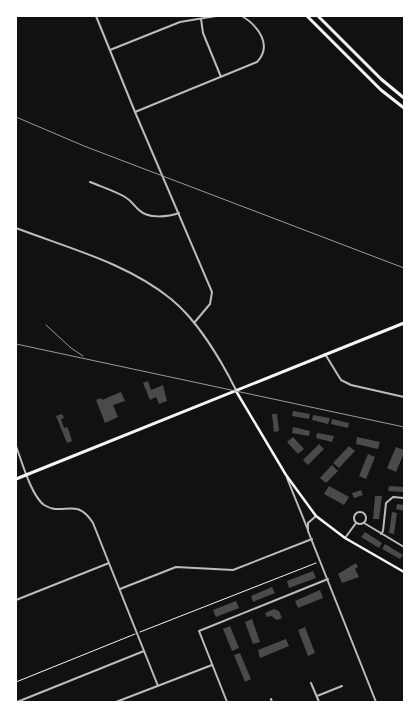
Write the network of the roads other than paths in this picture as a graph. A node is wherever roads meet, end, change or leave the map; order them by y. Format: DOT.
graph roads {
  1 [pos="96,16"];
  2 [pos="216,16"];
  3 [pos="242,16"];
  4 [pos="307,16"];
  5 [pos="318,16"];
  6 [pos="201,19"];
  7 [pos="110,50"];
  8 [pos="222,76"];
  9 [pos="404,98"];
  10 [pos="404,108"];
  11 [pos="134,112"];
  12 [pos="90,182"];
  13 [pos="179,213"];
  14 [pos="16,228"];
  15 [pos="194,323"];
  16 [pos="404,323"];
  17 [pos="325,354"];
  18 [pos="236,391"];
  19 [pos="404,397"];
  20 [pos="16,446"];
  21 [pos="27,474"];
  22 [pos="286,475"];
  23 [pos="16,479"];
  24 [pos="404,498"];
  25 [pos="316,516"];
  26 [pos="356,524"];
  27 [pos="364,524"];
  28 [pos="308,530"];
  29 [pos="381,534"];
  30 [pos="345,538"];
  31 [pos="312,539"];
  32 [pos="404,547"];
  33 [pos="109,563"];
  34 [pos="404,572"];
  35 [pos="328,579"];
  36 [pos="120,589"];
  37 [pos="16,600"];
  38 [pos="144,651"];
  39 [pos="212,665"];
  40 [pos="311,683"];
  41 [pos="158,686"];
  42 [pos="342,686"];
  43 [pos="317,696"];
  44 [pos="271,699"];
  45 [pos="17,702"];
  46 [pos="116,702"];
  47 [pos="227,702"];
  48 [pos="272,702"];
  49 [pos="319,702"];
  50 [pos="376,702"];
  1 -- 7 [label="street"];
  2 -- 6 [label="street"];
  3 -- 8 [label="street"];
  4 -- 10 [label="main road"];
  5 -- 9 [label="main road"];
  6 -- 7 [label="street"];
  6 -- 8 [label="street"];
  7 -- 11 [label="street"];
  8 -- 11 [label="street"];
  11 -- 13 [label="street"];
  12 -- 13 [label="street"];
  13 -- 15 [label="street"];
  14 -- 15 [label="street"];
  15 -- 18 [label="street"];
  16 -- 17 [label="main road"];
  17 -- 18 [label="main road"];
  17 -- 19 [label="street"];
  18 -- 21 [label="main road"];
  18 -- 22 [label="main road"];
  20 -- 21 [label="street"];
  21 -- 23 [label="main road"];
  21 -- 33 [label="street"];
  22 -- 25 [label="main road"];
  22 -- 28 [label="street"];
  24 -- 29 [label="street"];
  25 -- 28 [label="street"];
  25 -- 30 [label="main road"];
  26 -- 27 [label="street"];
  26 -- 27 [label="street"];
  26 -- 30 [label="street"];
  27 -- 29 [label="street"];
  28 -- 31 [label="street"];
  29 -- 32 [label="street"];
  30 -- 34 [label="main road"];
  31 -- 35 [label="street"];
  31 -- 36 [label="street"];
  33 -- 36 [label="street"];
  33 -- 37 [label="street"];
  35 -- 39 [label="street"];
  35 -- 50 [label="street"];
  36 -- 38 [label="street"];
  38 -- 41 [label="street"];
  38 -- 45 [label="street"];
  39 -- 41 [label="street"];
  39 -- 47 [label="street"];
  40 -- 43 [label="street"];
  41 -- 46 [label="street"];
  42 -- 43 [label="street"];
  43 -- 49 [label="street"];
  44 -- 48 [label="street"];
}
